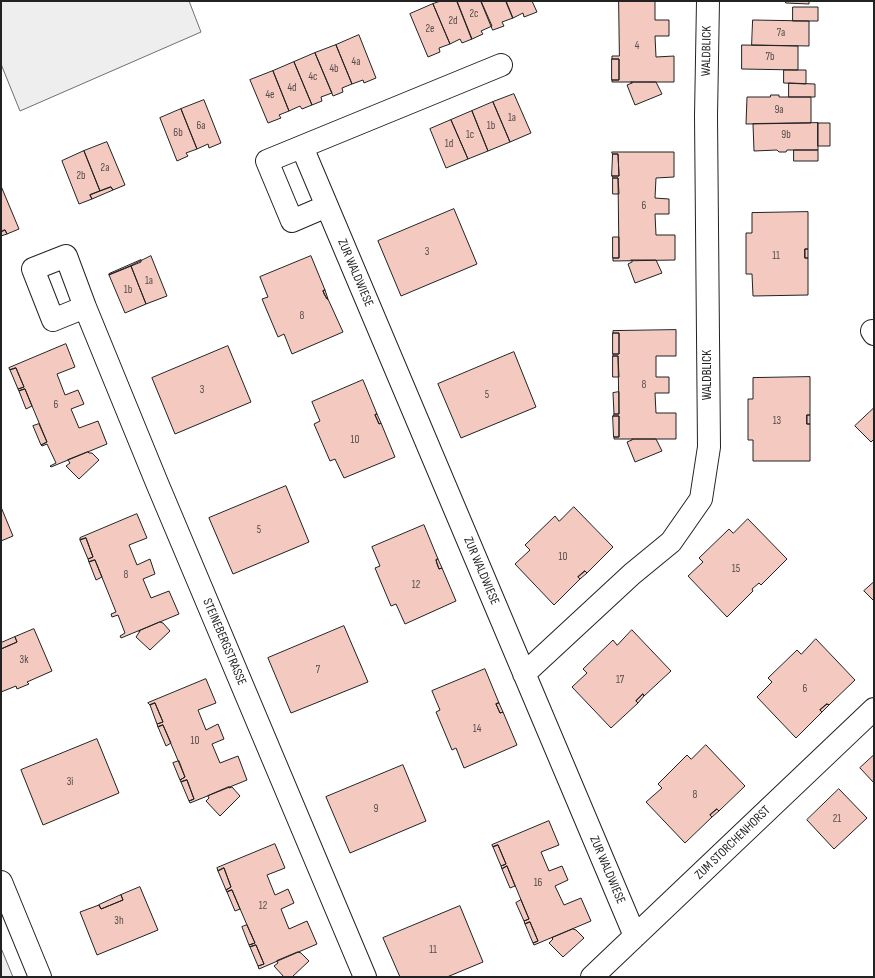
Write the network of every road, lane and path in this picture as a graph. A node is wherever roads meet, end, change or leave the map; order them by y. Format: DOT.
graph roads {
  1 [pos="708,1"];
  2 [pos="501,65"];
  3 [pos="302,147"];
  4 [pos="327,206"];
  5 [pos="85,307"];
  6 [pos="524,674"];
  7 [pos="874,709"];
  8 [pos="1,882"];
  9 [pos="635,936"];
  10 [pos="40,977"];
  11 [pos="365,977"];
  12 [pos="592,977"];
  1 -- 6 [label="street, WALDBLICK"];
  2 -- 3 [label="street"];
  3 -- 4 [label="street, ZUR WALDWIESE"];
  3 -- 4 [label="street"];
  4 -- 6 [label="street, ZUR WALDWIESE"];
  5 -- 11 [label="street, STEINEBERGSTRASSE"];
  6 -- 9 [label="street, ZUR WALDWIESE"];
  7 -- 9 [label="street, ZUM STORCHENHORST"];
  8 -- 10 [label="street"];
  9 -- 12 [label="street, ZUM STORCHENHORST"];
}
